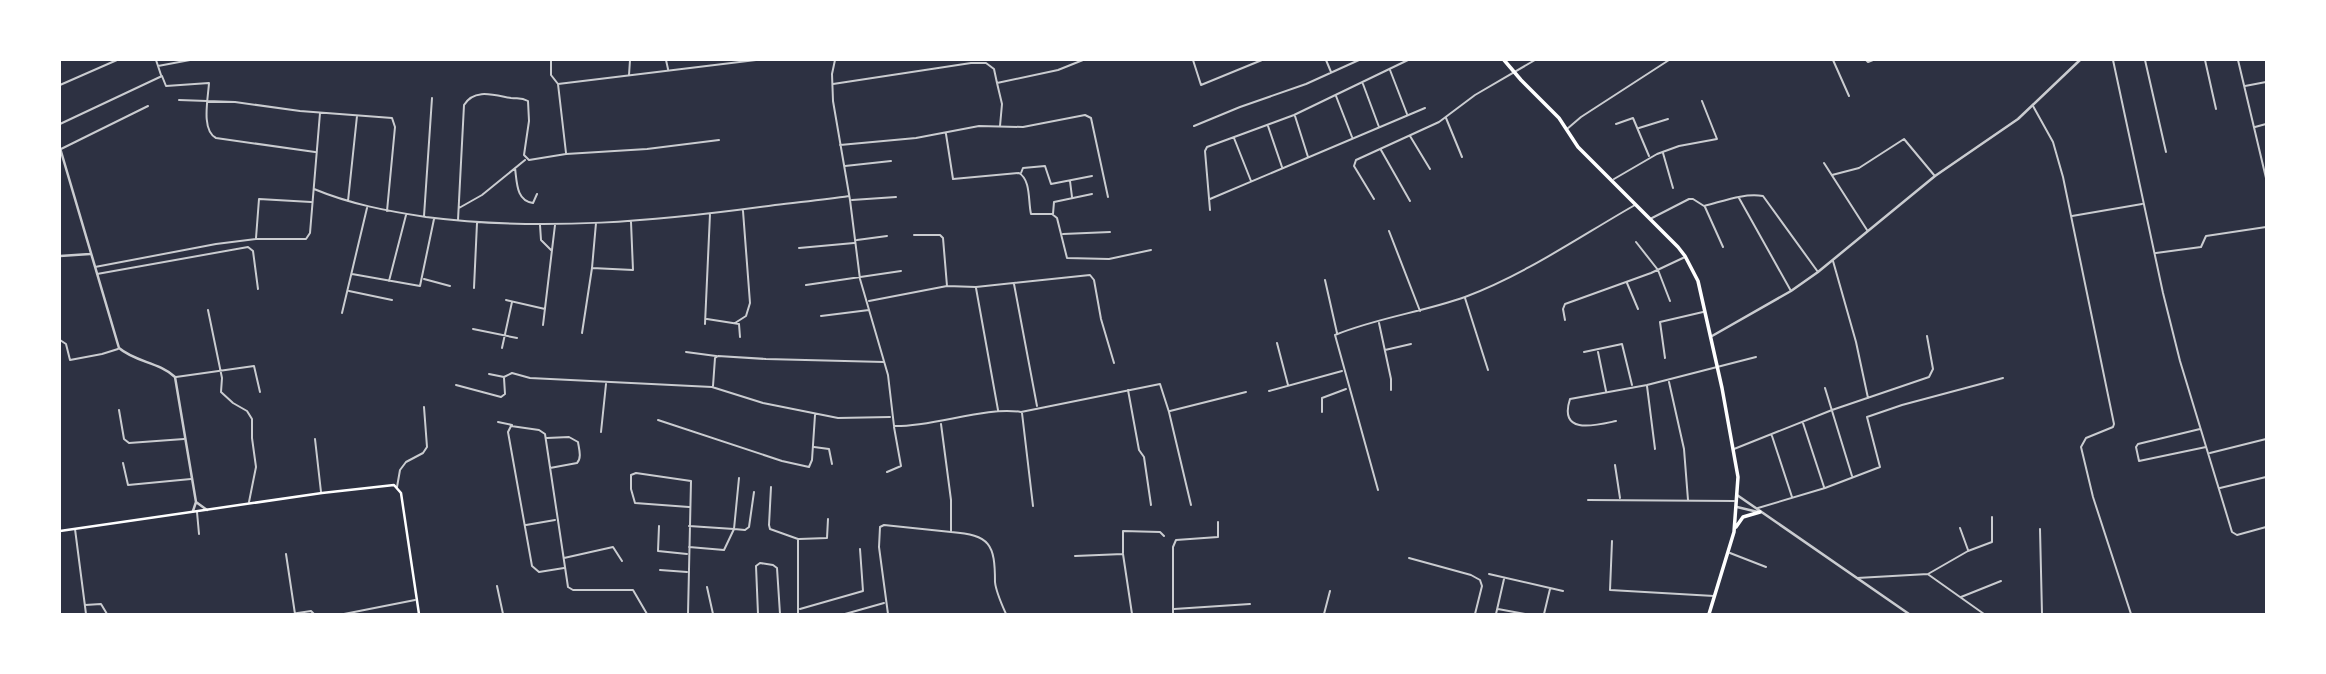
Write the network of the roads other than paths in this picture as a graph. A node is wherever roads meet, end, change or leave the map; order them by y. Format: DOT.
graph roads {
  1 [pos="117,60"];
  2 [pos="156,60"];
  3 [pos="190,60"];
  4 [pos="551,60"];
  5 [pos="630,60"];
  6 [pos="666,60"];
  7 [pos="725,60"];
  8 [pos="756,60"];
  9 [pos="835,60"];
  10 [pos="1083,60"];
  11 [pos="1193,60"];
  12 [pos="1262,60"];
  13 [pos="1326,60"];
  14 [pos="1359,60"];
  15 [pos="1408,60"];
  16 [pos="1504,60"];
  17 [pos="1535,60"];
  18 [pos="1669,60"];
  19 [pos="1833,60"];
  20 [pos="1866,60"];
  21 [pos="1873,60"];
  22 [pos="2080,60"];
  23 [pos="2113,60"];
  24 [pos="2145,60"];
  25 [pos="2205,60"];
  26 [pos="2238,60"];
  27 [pos="726,64"];
  28 [pos="158,66"];
  29 [pos="1390,69"];
  30 [pos="668,71"];
  31 [pos="1514,71"];
  32 [pos="1331,72"];
  33 [pos="162,76"];
  34 [pos="629,76"];
  35 [pos="2266,82"];
  36 [pos="997,83"];
  37 [pos="1363,83"];
  38 [pos="558,84"];
  39 [pos="832,84"];
  40 [pos="60,85"];
  41 [pos="2244,86"];
  42 [pos="1336,95"];
  43 [pos="1849,96"];
  44 [pos="432,98"];
  45 [pos="179,100"];
  46 [pos="208,100"];
  47 [pos="1702,101"];
  48 [pos="2032,105"];
  49 [pos="148,106"];
  50 [pos="1425,108"];
  51 [pos="2216,109"];
  52 [pos="320,113"];
  53 [pos="357,115"];
  54 [pos="1294,115"];
  55 [pos="1407,115"];
  56 [pos="1446,117"];
  57 [pos="1668,119"];
  58 [pos="60,124"];
  59 [pos="1616,124"];
  60 [pos="2266,124"];
  61 [pos="1267,125"];
  62 [pos="1194,126"];
  63 [pos="1000,127"];
  64 [pos="1379,127"];
  65 [pos="2254,127"];
  66 [pos="1638,128"];
  67 [pos="1567,130"];
  68 [pos="945,133"];
  69 [pos="1410,136"];
  70 [pos="1234,137"];
  71 [pos="1352,138"];
  72 [pos="719,140"];
  73 [pos="839,145"];
  74 [pos="60,149"];
  75 [pos="1381,149"];
  76 [pos="316,152"];
  77 [pos="1662,152"];
  78 [pos="2166,152"];
  79 [pos="566,154"];
  80 [pos="1308,157"];
  81 [pos="1462,157"];
  82 [pos="1650,157"];
  83 [pos="526,159"];
  84 [pos="891,162"];
  85 [pos="1824,163"];
  86 [pos="844,166"];
  87 [pos="515,167"];
  88 [pos="1283,168"];
  89 [pos="1430,169"];
  90 [pos="1021,174"];
  91 [pos="1832,175"];
  92 [pos="1092,176"];
  93 [pos="1935,176"];
  94 [pos="2266,178"];
  95 [pos="1070,180"];
  96 [pos="1613,180"];
  97 [pos="1251,181"];
  98 [pos="1673,188"];
  99 [pos="314,189"];
  100 [pos="537,194"];
  101 [pos="1092,194"];
  102 [pos="849,196"];
  103 [pos="896,197"];
  104 [pos="1073,197"];
  105 [pos="1108,197"];
  106 [pos="1738,197"];
  107 [pos="1374,199"];
  108 [pos="850,200"];
  109 [pos="1209,200"];
  110 [pos="1410,201"];
  111 [pos="312,202"];
  112 [pos="348,202"];
  113 [pos="1636,204"];
  114 [pos="2144,204"];
  115 [pos="1704,206"];
  116 [pos="368,207"];
  117 [pos="458,208"];
  118 [pos="743,210"];
  119 [pos="1210,210"];
  120 [pos="387,211"];
  121 [pos="406,214"];
  122 [pos="710,214"];
  123 [pos="1054,215"];
  124 [pos="424,216"];
  125 [pos="2071,216"];
  126 [pos="435,218"];
  127 [pos="1651,219"];
  128 [pos="458,220"];
  129 [pos="631,221"];
  130 [pos="477,222"];
  131 [pos="596,222"];
  132 [pos="555,223"];
  133 [pos="540,224"];
  134 [pos="2266,227"];
  135 [pos="1867,230"];
  136 [pos="1389,231"];
  137 [pos="1110,232"];
  138 [pos="914,234"];
  139 [pos="1062,234"];
  140 [pos="887,236"];
  141 [pos="256,239"];
  142 [pos="856,242"];
  143 [pos="1636,242"];
  144 [pos="1723,247"];
  145 [pos="799,248"];
  146 [pos="1151,250"];
  147 [pos="553,251"];
  148 [pos="2155,253"];
  149 [pos="90,254"];
  150 [pos="60,256"];
  151 [pos="1685,256"];
  152 [pos="1833,260"];
  153 [pos="94,267"];
  154 [pos="592,268"];
  155 [pos="1658,270"];
  156 [pos="901,271"];
  157 [pos="1818,272"];
  158 [pos="96,274"];
  159 [pos="352,274"];
  160 [pos="423,278"];
  161 [pos="860,278"];
  162 [pos="1325,280"];
  163 [pos="388,281"];
  164 [pos="1627,282"];
  165 [pos="1013,283"];
  166 [pos="806,285"];
  167 [pos="450,286"];
  168 [pos="947,286"];
  169 [pos="976,287"];
  170 [pos="474,288"];
  171 [pos="258,289"];
  172 [pos="348,291"];
  173 [pos="1791,291"];
  174 [pos="1465,297"];
  175 [pos="392,300"];
  176 [pos="506,300"];
  177 [pos="868,301"];
  178 [pos="1670,301"];
  179 [pos="512,302"];
  180 [pos="545,309"];
  181 [pos="1638,309"];
  182 [pos="208,310"];
  183 [pos="870,310"];
  184 [pos="1420,311"];
  185 [pos="1704,312"];
  186 [pos="342,313"];
  187 [pos="821,316"];
  188 [pos="706,319"];
  189 [pos="1565,320"];
  190 [pos="1378,322"];
  191 [pos="735,323"];
  192 [pos="705,324"];
  193 [pos="543,325"];
  194 [pos="473,329"];
  195 [pos="582,333"];
  196 [pos="1337,334"];
  197 [pos="505,336"];
  198 [pos="1927,336"];
  199 [pos="740,337"];
  200 [pos="1710,337"];
  201 [pos="517,338"];
  202 [pos="60,340"];
  203 [pos="1277,343"];
  204 [pos="1411,344"];
  205 [pos="119,348"];
  206 [pos="502,348"];
  207 [pos="1597,349"];
  208 [pos="1384,350"];
  209 [pos="686,352"];
  210 [pos="1584,352"];
  211 [pos="718,356"];
  212 [pos="1756,357"];
  213 [pos="1665,358"];
  214 [pos="884,362"];
  215 [pos="1114,363"];
  216 [pos="1717,369"];
  217 [pos="219,370"];
  218 [pos="1343,370"];
  219 [pos="1488,370"];
  220 [pos="489,374"];
  221 [pos="175,377"];
  222 [pos="504,377"];
  223 [pos="2003,378"];
  224 [pos="1668,380"];
  225 [pos="606,382"];
  226 [pos="456,385"];
  227 [pos="1288,385"];
  228 [pos="1647,385"];
  229 [pos="712,387"];
  230 [pos="1632,387"];
  231 [pos="1348,388"];
  232 [pos="1825,388"];
  233 [pos="1128,389"];
  234 [pos="1391,390"];
  235 [pos="260,391"];
  236 [pos="1269,391"];
  237 [pos="1245,392"];
  238 [pos="1606,392"];
  239 [pos="1868,398"];
  240 [pos="424,407"];
  241 [pos="1037,408"];
  242 [pos="118,410"];
  243 [pos="1832,410"];
  244 [pos="999,411"];
  245 [pos="1021,412"];
  246 [pos="1169,412"];
  247 [pos="1322,412"];
  248 [pos="815,414"];
  249 [pos="892,417"];
  250 [pos="658,419"];
  251 [pos="1616,421"];
  252 [pos="1803,421"];
  253 [pos="498,422"];
  254 [pos="940,422"];
  255 [pos="513,425"];
  256 [pos="894,426"];
  257 [pos="2201,429"];
  258 [pos="601,432"];
  259 [pos="1772,435"];
  260 [pos="185,438"];
  261 [pos="546,438"];
  262 [pos="314,439"];
  263 [pos="2266,439"];
  264 [pos="812,446"];
  265 [pos="2207,446"];
  266 [pos="1655,449"];
  267 [pos="1733,449"];
  268 [pos="2208,454"];
  269 [pos="122,463"];
  270 [pos="832,464"];
  271 [pos="1615,465"];
  272 [pos="550,468"];
  273 [pos="887,471"];
  274 [pos="1852,477"];
  275 [pos="2266,477"];
  276 [pos="739,478"];
  277 [pos="192,479"];
  278 [pos="397,487"];
  279 [pos="771,487"];
  280 [pos="1825,488"];
  281 [pos="2219,489"];
  282 [pos="1378,491"];
  283 [pos="754,492"];
  284 [pos="321,493"];
  285 [pos="1737,498"];
  286 [pos="1793,498"];
  287 [pos="1620,499"];
  288 [pos="1588,500"];
  289 [pos="1689,501"];
  290 [pos="196,502"];
  291 [pos="249,503"];
  292 [pos="1151,505"];
  293 [pos="1191,505"];
  294 [pos="1033,506"];
  295 [pos="689,507"];
  296 [pos="1737,507"];
  297 [pos="207,510"];
  298 [pos="1760,511"];
  299 [pos="194,512"];
  300 [pos="1992,517"];
  301 [pos="828,519"];
  302 [pos="557,520"];
  303 [pos="1218,522"];
  304 [pos="525,525"];
  305 [pos="659,526"];
  306 [pos="688,526"];
  307 [pos="2266,527"];
  308 [pos="1960,528"];
  309 [pos="75,529"];
  310 [pos="734,529"];
  311 [pos="2040,529"];
  312 [pos="60,531"];
  313 [pos="951,532"];
  314 [pos="1734,532"];
  315 [pos="199,534"];
  316 [pos="1164,536"];
  317 [pos="798,539"];
  318 [pos="1612,541"];
  319 [pos="688,547"];
  320 [pos="860,549"];
  321 [pos="1968,551"];
  322 [pos="1730,553"];
  323 [pos="286,554"];
  324 [pos="688,554"];
  325 [pos="1123,554"];
  326 [pos="1075,556"];
  327 [pos="563,558"];
  328 [pos="1409,558"];
  329 [pos="622,561"];
  330 [pos="1766,567"];
  331 [pos="564,568"];
  332 [pos="660,570"];
  333 [pos="688,572"];
  334 [pos="1489,574"];
  335 [pos="1928,575"];
  336 [pos="1856,578"];
  337 [pos="1504,579"];
  338 [pos="2001,581"];
  339 [pos="497,586"];
  340 [pos="707,587"];
  341 [pos="1550,588"];
  342 [pos="1330,591"];
  343 [pos="1563,591"];
  344 [pos="1715,596"];
  345 [pos="1960,597"];
  346 [pos="416,599"];
  347 [pos="885,603"];
  348 [pos="1250,604"];
  349 [pos="84,605"];
  350 [pos="1497,608"];
  351 [pos="799,609"];
  352 [pos="1173,609"];
  353 [pos="86,614"];
  354 [pos="107,614"];
  355 [pos="290,614"];
  356 [pos="295,614"];
  357 [pos="314,614"];
  358 [pos="344,614"];
  359 [pos="419,614"];
  360 [pos="503,614"];
  361 [pos="648,614"];
  362 [pos="688,614"];
  363 [pos="713,614"];
  364 [pos="758,614"];
  365 [pos="780,614"];
  366 [pos="798,614"];
  367 [pos="845,614"];
  368 [pos="888,614"];
  369 [pos="1006,614"];
  370 [pos="1132,614"];
  371 [pos="1173,614"];
  372 [pos="1324,614"];
  373 [pos="1475,614"];
  374 [pos="1496,614"];
  375 [pos="1525,614"];
  376 [pos="1544,614"];
  377 [pos="1709,614"];
  378 [pos="1909,614"];
  379 [pos="1984,614"];
  380 [pos="2042,614"];
  381 [pos="2131,614"];
  1 -- 40 [label="street"];
  2 -- 28 [label="street"];
  3 -- 28 [label="street"];
  4 -- 38 [label="street"];
  5 -- 34 [label="street"];
  6 -- 30 [label="street"];
  7 -- 27 [label="street"];
  8 -- 27 [label="street"];
  9 -- 39 [label="street"];
  10 -- 36 [label="street"];
  11 -- 12 [label="street"];
  13 -- 32 [label="street"];
  14 -- 32 [label="street"];
  15 -- 29 [label="street"];
  16 -- 31 [label="main road"];
  17 -- 31 [label="street"];
  18 -- 67 [label="street"];
  19 -- 43 [label="street"];
  20 -- 21 [label="street"];
  22 -- 48 [label="street"];
  23 -- 114 [label="street"];
  24 -- 78 [label="street"];
  25 -- 51 [label="street"];
  26 -- 41 [label="street"];
  27 -- 30 [label="street"];
  28 -- 33 [label="street"];
  29 -- 37 [label="street"];
  29 -- 55 [label="street"];
  30 -- 34 [label="street"];
  31 -- 56 [label="street"];
  31 -- 67 [label="main road"];
  32 -- 62 [label="street"];
  33 -- 46 [label="street"];
  33 -- 58 [label="street"];
  34 -- 38 [label="street"];
  35 -- 41 [label="street"];
  36 -- 39 [label="street"];
  36 -- 63 [label="street"];
  37 -- 42 [label="street"];
  37 -- 64 [label="street"];
  38 -- 79 [label="street"];
  39 -- 73 [label="street"];
  41 -- 65 [label="street"];
  42 -- 54 [label="street"];
  42 -- 71 [label="street"];
  44 -- 124 [label="street"];
  45 -- 46 [label="street"];
  46 -- 52 [label="street"];
  46 -- 76 [label="street"];
  47 -- 77 [label="street"];
  48 -- 93 [label="street"];
  48 -- 125 [label="street"];
  49 -- 74 [label="street"];
  50 -- 55 [label="street"];
  52 -- 53 [label="street"];
  52 -- 76 [label="street"];
  53 -- 112 [label="street"];
  53 -- 120 [label="street"];
  54 -- 61 [label="street"];
  54 -- 80 [label="street"];
  55 -- 64 [label="street"];
  56 -- 69 [label="street"];
  56 -- 81 [label="street"];
  57 -- 66 [label="street"];
  59 -- 66 [label="street"];
  60 -- 65 [label="street"];
  61 -- 70 [label="street"];
  61 -- 88 [label="street"];
  63 -- 68 [label="street"];
  63 -- 105 [label="street"];
  64 -- 71 [label="street"];
  65 -- 94 [label="street"];
  66 -- 82 [label="street"];
  67 -- 96 [label="main road"];
  68 -- 73 [label="street"];
  68 -- 90 [label="street"];
  69 -- 75 [label="street"];
  69 -- 89 [label="street"];
  70 -- 97 [label="street"];
  70 -- 109 [label="street"];
  71 -- 80 [label="street"];
  72 -- 79 [label="street"];
  73 -- 86 [label="street"];
  74 -- 149 [label="street"];
  75 -- 107 [label="street"];
  75 -- 110 [label="street"];
  76 -- 99 [label="street"];
  77 -- 82 [label="street"];
  77 -- 98 [label="street"];
  79 -- 83 [label="street"];
  80 -- 88 [label="street"];
  82 -- 96 [label="street"];
  83 -- 87 [label="street"];
  83 -- 117 [label="street"];
  84 -- 86 [label="street"];
  85 -- 91 [label="street"];
  86 -- 102 [label="street"];
  87 -- 100 [label="street"];
  87 -- 117 [label="street"];
  88 -- 97 [label="street"];
  90 -- 95 [label="street"];
  90 -- 123 [label="street"];
  91 -- 93 [label="street"];
  91 -- 135 [label="street"];
  92 -- 95 [label="street"];
  93 -- 135 [label="street"];
  95 -- 104 [label="street"];
  96 -- 113 [label="main road"];
  97 -- 109 [label="street"];
  99 -- 111 [label="street"];
  99 -- 112 [label="street"];
  101 -- 104 [label="street"];
  102 -- 108 [label="street"];
  102 -- 118 [label="street"];
  103 -- 108 [label="street"];
  104 -- 123 [label="street"];
  106 -- 115 [label="street"];
  106 -- 157 [label="street"];
  106 -- 173 [label="street"];
  108 -- 142 [label="street"];
  109 -- 119 [label="street"];
  111 -- 141 [label="street"];
  111 -- 141 [label="street"];
  112 -- 116 [label="street"];
  113 -- 127 [label="main road"];
  113 -- 174 [label="street"];
  114 -- 125 [label="street"];
  114 -- 148 [label="street"];
  115 -- 127 [label="street"];
  115 -- 144 [label="street"];
  116 -- 120 [label="street"];
  116 -- 159 [label="street"];
  117 -- 128 [label="street"];
  118 -- 122 [label="street"];
  118 -- 191 [label="street"];
  120 -- 121 [label="street"];
  121 -- 124 [label="street"];
  121 -- 163 [label="street"];
  122 -- 129 [label="street"];
  122 -- 188 [label="street"];
  123 -- 139 [label="street"];
  124 -- 126 [label="street"];
  125 -- 381 [label="street"];
  126 -- 128 [label="street"];
  126 -- 160 [label="street"];
  127 -- 151 [label="main road"];
  128 -- 130 [label="street"];
  129 -- 131 [label="street"];
  129 -- 154 [label="street"];
  130 -- 133 [label="street"];
  130 -- 170 [label="street"];
  131 -- 132 [label="street"];
  131 -- 154 [label="street"];
  132 -- 133 [label="street"];
  132 -- 147 [label="street"];
  133 -- 147 [label="street"];
  134 -- 148 [label="street"];
  135 -- 152 [label="street"];
  136 -- 184 [label="street"];
  137 -- 139 [label="street"];
  138 -- 168 [label="street"];
  139 -- 146 [label="street"];
  140 -- 142 [label="street"];
  141 -- 153 [label="street"];
  142 -- 145 [label="street"];
  142 -- 161 [label="street"];
  143 -- 155 [label="street"];
  147 -- 180 [label="street"];
  148 -- 257 [label="street"];
  149 -- 150 [label="street"];
  149 -- 153 [label="street"];
  151 -- 155 [label="street"];
  151 -- 185 [label="main road"];
  152 -- 157 [label="street"];
  152 -- 239 [label="street"];
  153 -- 158 [label="street"];
  154 -- 195 [label="street"];
  155 -- 164 [label="street"];
  155 -- 178 [label="street"];
  156 -- 161 [label="street"];
  157 -- 173 [label="street"];
  158 -- 171 [label="street"];
  158 -- 205 [label="street"];
  159 -- 163 [label="street"];
  159 -- 172 [label="street"];
  160 -- 163 [label="street"];
  160 -- 167 [label="street"];
  161 -- 166 [label="street"];
  161 -- 177 [label="street"];
  162 -- 196 [label="street"];
  164 -- 181 [label="street"];
  164 -- 189 [label="street"];
  165 -- 169 [label="street"];
  165 -- 215 [label="street"];
  165 -- 241 [label="street"];
  168 -- 169 [label="street"];
  168 -- 177 [label="street"];
  169 -- 244 [label="street"];
  172 -- 175 [label="street"];
  172 -- 186 [label="street"];
  173 -- 200 [label="street"];
  174 -- 184 [label="street"];
  174 -- 219 [label="street"];
  176 -- 179 [label="street"];
  177 -- 183 [label="street"];
  179 -- 180 [label="street"];
  179 -- 197 [label="street"];
  180 -- 193 [label="street"];
  182 -- 217 [label="street"];
  183 -- 187 [label="street"];
  183 -- 214 [label="street"];
  184 -- 190 [label="street"];
  185 -- 200 [label="main road"];
  185 -- 213 [label="street"];
  188 -- 191 [label="street"];
  188 -- 192 [label="street"];
  190 -- 196 [label="street"];
  190 -- 208 [label="street"];
  191 -- 199 [label="street"];
  194 -- 197 [label="street"];
  196 -- 218 [label="street"];
  197 -- 201 [label="street"];
  197 -- 206 [label="street"];
  198 -- 239 [label="street"];
  200 -- 216 [label="main road"];
  202 -- 205 [label="street"];
  203 -- 227 [label="street"];
  204 -- 208 [label="street"];
  205 -- 221 [label="street"];
  207 -- 210 [label="street"];
  207 -- 230 [label="street"];
  207 -- 238 [label="street"];
  208 -- 234 [label="street"];
  209 -- 211 [label="street"];
  211 -- 214 [label="street"];
  211 -- 229 [label="street"];
  212 -- 216 [label="street"];
  214 -- 249 [label="street"];
  216 -- 224 [label="street"];
  216 -- 267 [label="main road"];
  217 -- 221 [label="street"];
  217 -- 235 [label="street"];
  217 -- 291 [label="street"];
  218 -- 227 [label="street"];
  218 -- 231 [label="street"];
  220 -- 222 [label="street"];
  221 -- 260 [label="street"];
  222 -- 225 [label="street"];
  222 -- 226 [label="street"];
  223 -- 274 [label="street"];
  224 -- 228 [label="street"];
  224 -- 289 [label="street"];
  225 -- 229 [label="street"];
  225 -- 258 [label="street"];
  227 -- 236 [label="street"];
  228 -- 230 [label="street"];
  228 -- 266 [label="street"];
  229 -- 248 [label="street"];
  230 -- 238 [label="street"];
  231 -- 247 [label="street"];
  231 -- 282 [label="street"];
  232 -- 243 [label="street"];
  233 -- 241 [label="street"];
  233 -- 246 [label="street"];
  233 -- 292 [label="street"];
  237 -- 246 [label="street"];
  238 -- 251 [label="street"];
  239 -- 243 [label="street"];
  240 -- 278 [label="street"];
  241 -- 245 [label="street"];
  242 -- 260 [label="street"];
  243 -- 252 [label="street"];
  243 -- 274 [label="street"];
  244 -- 245 [label="street"];
  244 -- 254 [label="street"];
  245 -- 294 [label="street"];
  246 -- 293 [label="street"];
  248 -- 249 [label="street"];
  248 -- 264 [label="street"];
  249 -- 256 [label="street"];
  250 -- 264 [label="street"];
  252 -- 259 [label="street"];
  252 -- 280 [label="street"];
  253 -- 255 [label="street"];
  254 -- 256 [label="street"];
  254 -- 313 [label="street"];
  255 -- 261 [label="street"];
  255 -- 304 [label="street"];
  256 -- 273 [label="street"];
  257 -- 265 [label="street"];
  257 -- 265 [label="street"];
  259 -- 267 [label="street"];
  259 -- 286 [label="street"];
  260 -- 277 [label="street"];
  261 -- 272 [label="street"];
  261 -- 272 [label="street"];
  262 -- 284 [label="street"];
  263 -- 268 [label="street"];
  264 -- 270 [label="street"];
  265 -- 268 [label="street"];
  267 -- 285 [label="main road"];
  268 -- 281 [label="street"];
  269 -- 277 [label="street"];
  271 -- 287 [label="street"];
  272 -- 302 [label="street"];
  274 -- 280 [label="street"];
  275 -- 281 [label="street"];
  276 -- 310 [label="street"];
  277 -- 290 [label="street"];
  278 -- 284 [label="main road"];
  278 -- 346 [label="main road"];
  279 -- 317 [label="street"];
  280 -- 286 [label="street"];
  281 -- 307 [label="street"];
  283 -- 310 [label="street"];
  284 -- 291 [label="main road"];
  285 -- 289 [label="street"];
  285 -- 296 [label="main road"];
  285 -- 298 [label="street"];
  286 -- 298 [label="street"];
  287 -- 288 [label="street"];
  287 -- 289 [label="street"];
  290 -- 297 [label="street"];
  290 -- 299 [label="street"];
  291 -- 297 [label="main road"];
  295 -- 295 [label="street"];
  295 -- 306 [label="street"];
  296 -- 298 [label="street"];
  296 -- 314 [label="main road"];
  297 -- 299 [label="main road"];
  298 -- 314 [label="main road"];
  298 -- 336 [label="street"];
  299 -- 309 [label="main road"];
  299 -- 315 [label="street"];
  300 -- 321 [label="street"];
  301 -- 317 [label="street"];
  302 -- 304 [label="street"];
  302 -- 327 [label="street"];
  303 -- 352 [label="street"];
  304 -- 331 [label="street"];
  305 -- 324 [label="street"];
  306 -- 310 [label="street"];
  306 -- 319 [label="street"];
  308 -- 321 [label="street"];
  309 -- 312 [label="main road"];
  309 -- 349 [label="street"];
  310 -- 319 [label="street"];
  311 -- 380 [label="street"];
  313 -- 347 [label="street"];
  313 -- 369 [label="street"];
  314 -- 322 [label="main road"];
  316 -- 325 [label="street"];
  317 -- 351 [label="street"];
  318 -- 344 [label="street"];
  319 -- 324 [label="street"];
  320 -- 351 [label="street"];
  321 -- 335 [label="street"];
  322 -- 330 [label="street"];
  322 -- 344 [label="main road"];
  323 -- 356 [label="street"];
  324 -- 333 [label="street"];
  325 -- 326 [label="street"];
  325 -- 370 [label="street"];
  327 -- 329 [label="street"];
  327 -- 331 [label="street"];
  328 -- 373 [label="street"];
  331 -- 361 [label="street"];
  332 -- 333 [label="street"];
  333 -- 362 [label="street"];
  334 -- 337 [label="street"];
  335 -- 336 [label="street"];
  335 -- 345 [label="street"];
  336 -- 378 [label="street"];
  337 -- 341 [label="street"];
  337 -- 350 [label="street"];
  338 -- 345 [label="street"];
  339 -- 360 [label="street"];
  340 -- 363 [label="street"];
  341 -- 343 [label="street"];
  341 -- 376 [label="street"];
  342 -- 372 [label="street"];
  344 -- 377 [label="main road"];
  345 -- 379 [label="street"];
  346 -- 358 [label="street"];
  346 -- 359 [label="main road"];
  347 -- 367 [label="street"];
  347 -- 368 [label="street"];
  348 -- 352 [label="street"];
  349 -- 353 [label="street"];
  349 -- 354 [label="street"];
  350 -- 374 [label="street"];
  350 -- 375 [label="street"];
  351 -- 366 [label="street"];
  352 -- 371 [label="street"];
  355 -- 356 [label="street"];
  356 -- 357 [label="street"];
  364 -- 365 [label="street"];
}
